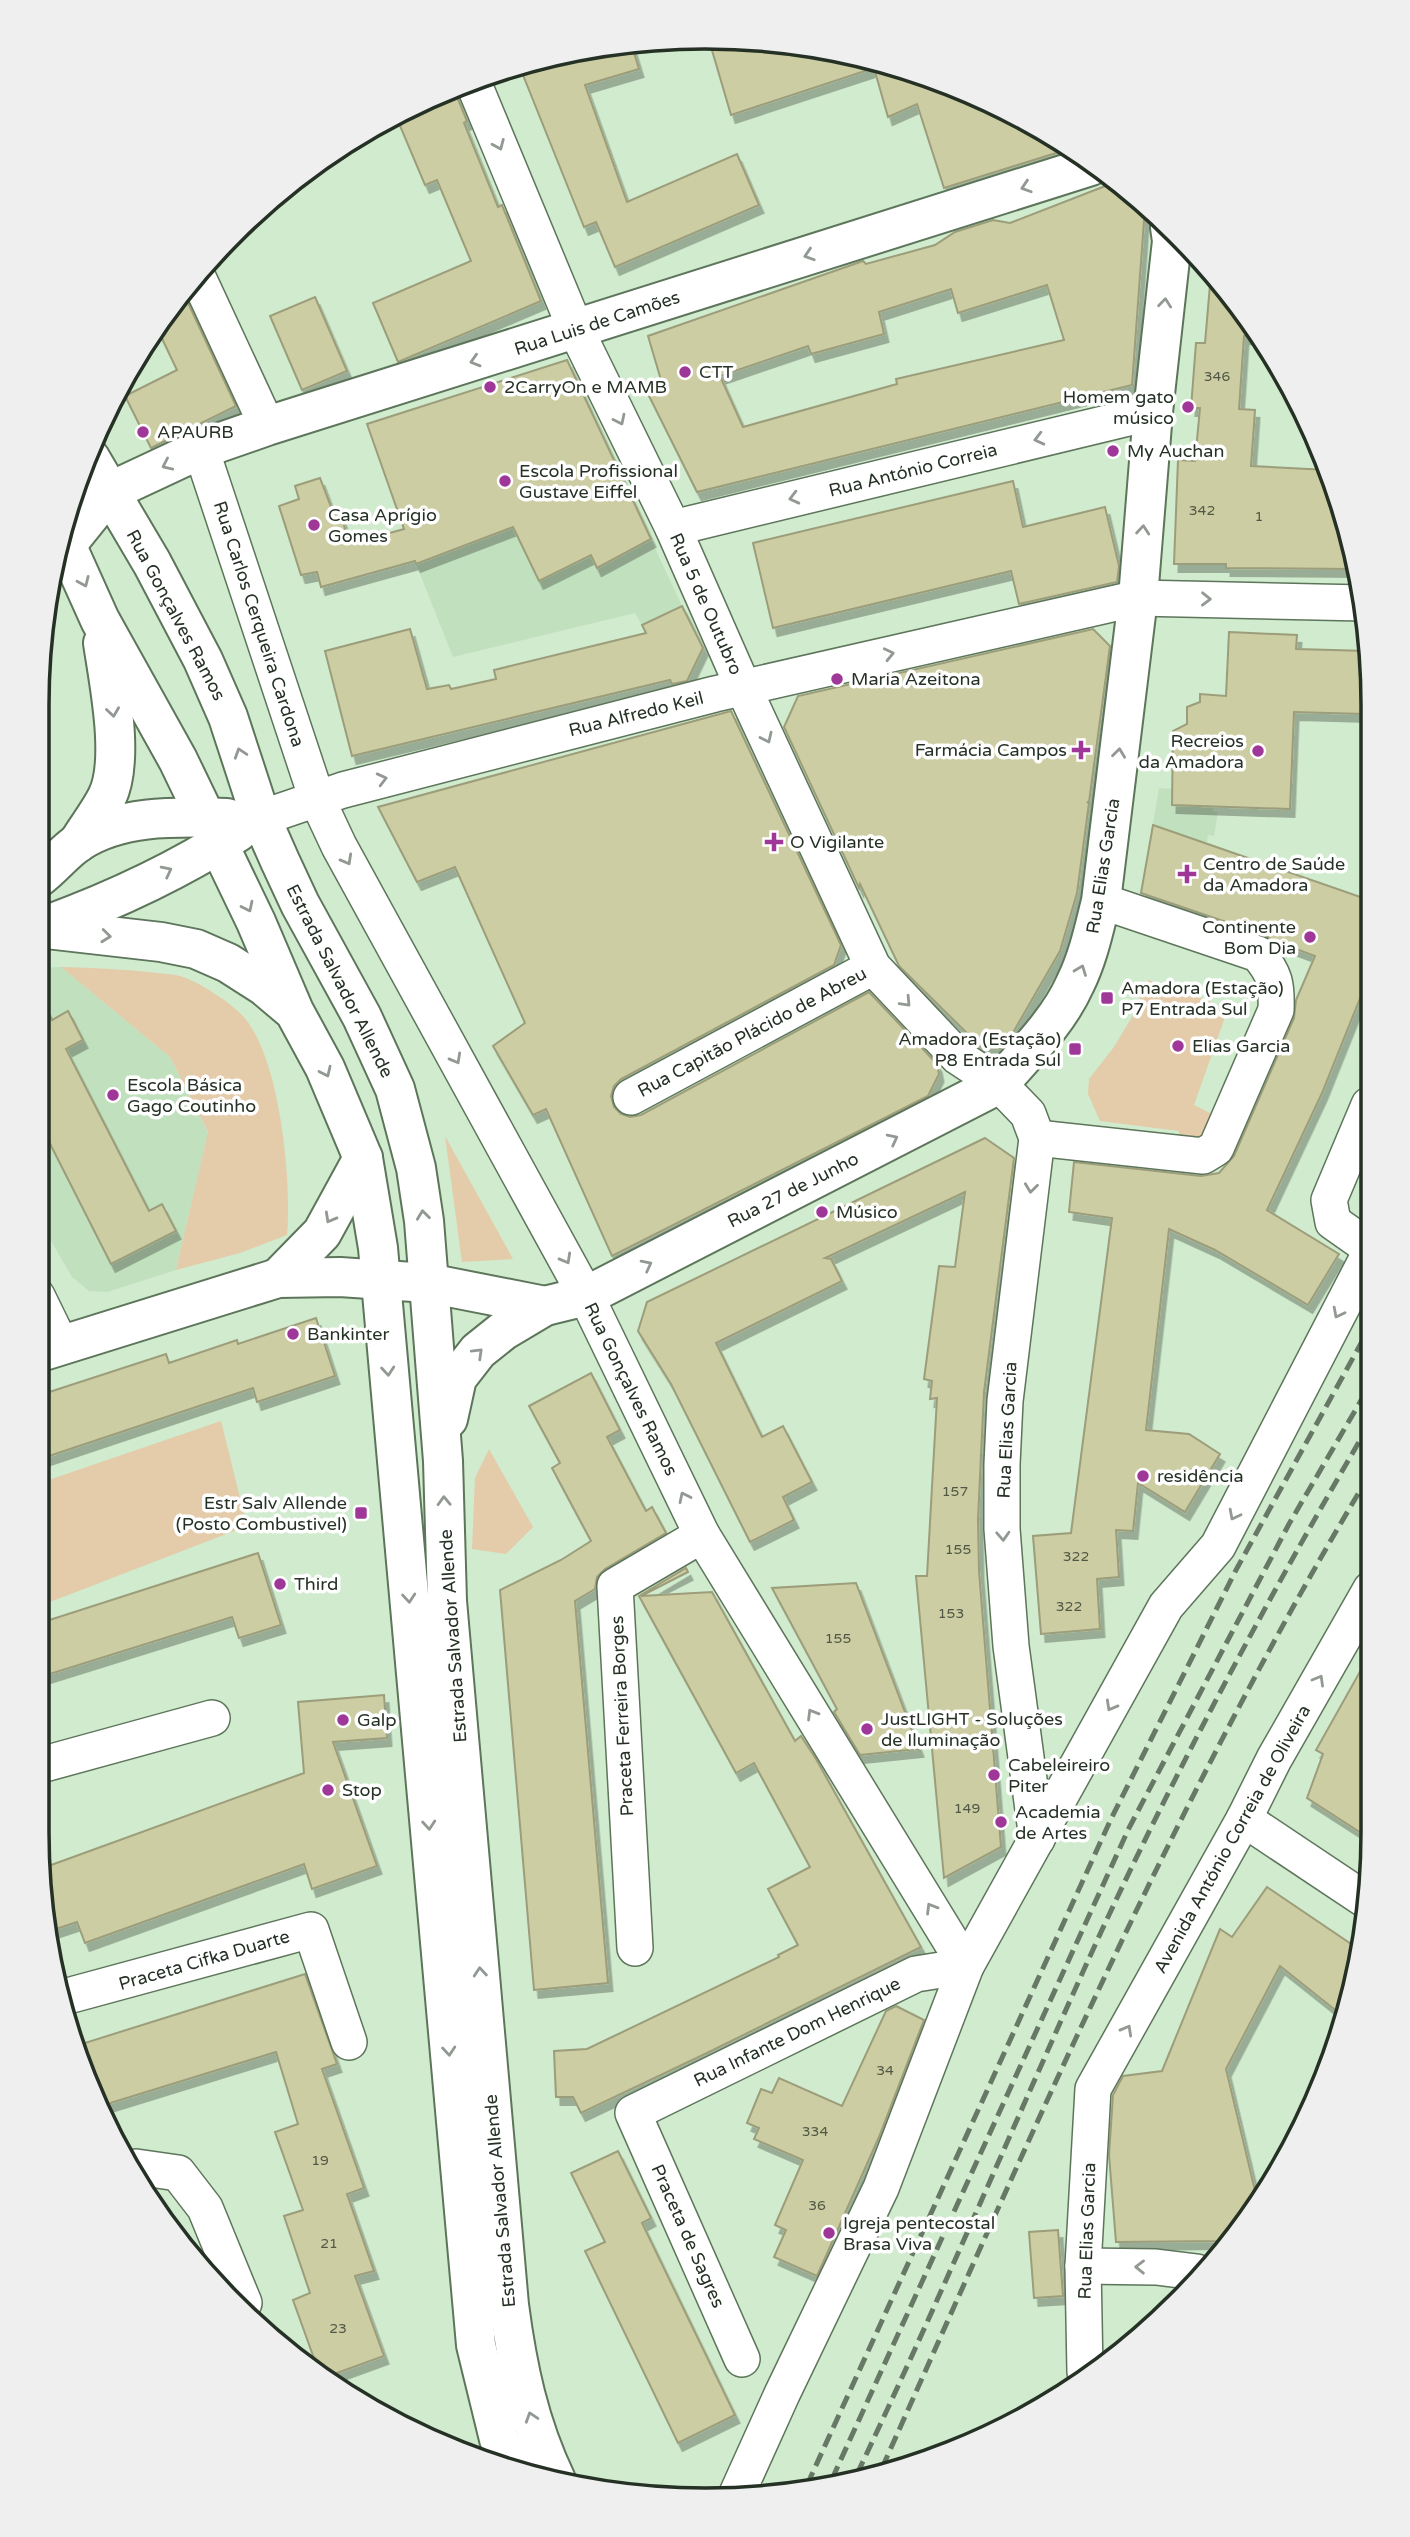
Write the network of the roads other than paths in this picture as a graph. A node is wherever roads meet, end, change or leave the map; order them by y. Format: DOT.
graph roads {
  1 [pos="477,91"];
  2 [pos="1082,169"];
  3 [pos="1172,244"];
  4 [pos="202,285"];
  5 [pos="576,330"];
  6 [pos="1153,412"];
  7 [pos="267,426"];
  8 [pos="201,449"];
  9 [pos="94,466"];
  10 [pos="109,492"];
  11 [pos="73,528"];
  12 [pos="673,528"];
  13 [pos="68,549"];
  14 [pos="1138,598"];
  15 [pos="1352,603"];
  16 [pos="100,620"];
  17 [pos="743,687"];
  18 [pos="317,799"];
  19 [pos="261,818"];
  20 [pos="211,832"];
  21 [pos="78,843"];
  22 [pos="49,868"];
  23 [pos="1101,901"];
  24 [pos="49,924"];
  25 [pos="49,929"];
  26 [pos="873,968"];
  27 [pos="294,1011"];
  28 [pos="999,1084"];
  29 [pos="631,1097"];
  30 [pos="1361,1124"];
  31 [pos="1037,1138"];
  32 [pos="363,1158"];
  33 [pos="1361,1244"];
  34 [pos="1361,1268"];
  35 [pos="278,1278"];
  36 [pos="380,1279"];
  37 [pos="428,1283"];
  38 [pos="586,1296"];
  39 [pos="545,1306"];
  40 [pos="49,1349"];
  41 [pos="443,1461"];
  42 [pos="702,1535"];
  43 [pos="1361,1607"];
  44 [pos="212,1718"];
  45 [pos="49,1763"];
  46 [pos="1244,1819"];
  47 [pos="1037,1839"];
  48 [pos="1358,1894"];
  49 [pos="635,1948"];
  50 [pos="966,1966"];
  51 [pos="70,1995"];
  52 [pos="349,2042"];
  53 [pos="1093,2089"];
  54 [pos="633,2113"];
  55 [pos="142,2168"];
  56 [pos="1083,2266"];
  57 [pos="1192,2271"];
  58 [pos="241,2296"];
  59 [pos="742,2359"];
  60 [pos="1085,2366"];
  61 [pos="507,2457"];
  62 [pos="552,2470"];
  63 [pos="740,2487"];
  1 -- 5 [label="street, Rua 5 de Outubro, one-way"];
  2 -- 5 [label="main road, Rua Luis de Camões, one-way"];
  6 -- 3 [label="main road, Rua Elias Garcia, one-way"];
  4 -- 7 [label="street"];
  5 -- 7 [label="main road, Rua Luis de Camões, one-way"];
  5 -- 12 [label="street, Rua 5 de Outubro, one-way"];
  6 -- 12 [label="street, Rua António Correia, one-way"];
  14 -- 6 [label="main road, Rua Elias Garcia, one-way"];
  7 -- 8 [label="main road, Rua Luis de Camões"];
  8 -- 10 [label="main road, Rua Luis de Camões, one-way"];
  8 -- 18 [label="street, Rua Carlos Cerqueira Cardona"];
  9 -- 10 [label="main road, Rua Gonçalves Ramos"];
  10 -- 11 [label="main road"];
  19 -- 10 [label="main road, Rua Gonçalves Ramos, one-way"];
  12 -- 17 [label="street, Rua 5 de Outubro"];
  13 -- 16 [label="main road, one-way"];
  14 -- 15 [label="street, Rua Alfredo Keil, one-way"];
  17 -- 14 [label="street, Rua Alfredo Keil, one-way"];
  23 -- 14 [label="main road, Rua Elias Garcia, one-way"];
  16 -- 20 [label="main road"];
  16 -- 21 [label="main road, one-way"];
  18 -- 17 [label="street, Rua Alfredo Keil, one-way"];
  17 -- 26 [label="street, Rua 5 de Outubro, one-way"];
  18 -- 19 [label="street, Rua Alfredo Keil"];
  18 -- 38 [label="street, Rua Gonçalves Ramos, one-way"];
  19 -- 20 [label="main road"];
  37 -- 19 [label="main road, Estrada Salvador Allende, one-way"];
  20 -- 21 [label="main road"];
  24 -- 20 [label="main road, one-way"];
  20 -- 27 [label="main road, Estrada Salvador Allende, one-way"];
  21 -- 22 [label="main road"];
  28 -- 23 [label="main road, Rua Elias Garcia, one-way"];
  23 -- 31 [label="street"];
  25 -- 27 [label="main road, one-way"];
  26 -- 28 [label="street, Rua 5 de Outubro, one-way"];
  26 -- 29 [label="street, Rua Capitão Plácido de Abreu"];
  27 -- 32 [label="main road, Estrada Salvador Allende, one-way"];
  28 -- 31 [label="street"];
  38 -- 28 [label="main road, Rua 27 de Junho, one-way"];
  30 -- 33 [label="street"];
  31 -- 47 [label="street, Rua Elias Garcia, one-way"];
  32 -- 35 [label="main road, one-way"];
  32 -- 36 [label="main road, Estrada Salvador Allende"];
  34 -- 47 [label="street, one-way"];
  35 -- 36 [label="main road"];
  35 -- 40 [label="main road"];
  36 -- 37 [label="main road"];
  36 -- 61 [label="main road, Estrada Salvador Allende, one-way"];
  37 -- 39 [label="main road"];
  37 -- 41 [label="main road, Estrada Salvador Allende"];
  38 -- 39 [label="main road, Rua 27 de Junho"];
  42 -- 38 [label="street, Rua Gonçalves Ramos, one-way"];
  41 -- 39 [label="main road, one-way"];
  62 -- 41 [label="main road, Estrada Salvador Allende, one-way"];
  42 -- 49 [label="street, Praceta Ferreira Borges"];
  50 -- 42 [label="street, Rua Gonçalves Ramos, one-way"];
  46 -- 43 [label="street, Avenida António Correia de Oliveira, one-way"];
  44 -- 45 [label="street"];
  46 -- 48 [label="street"];
  53 -- 46 [label="street, Avenida António Correia de Oliveira, one-way"];
  47 -- 50 [label="street"];
  50 -- 54 [label="street, Rua Infante Dom Henrique"];
  50 -- 63 [label="street"];
  51 -- 52 [label="street, Praceta Cifka Duarte"];
  53 -- 56 [label="street, Rua Elias Garcia"];
  54 -- 59 [label="street, Praceta de Sagres"];
  55 -- 58 [label="street"];
  57 -- 56 [label="street, one-way"];
  56 -- 60 [label="street, Rua Elias Garcia"];
}
